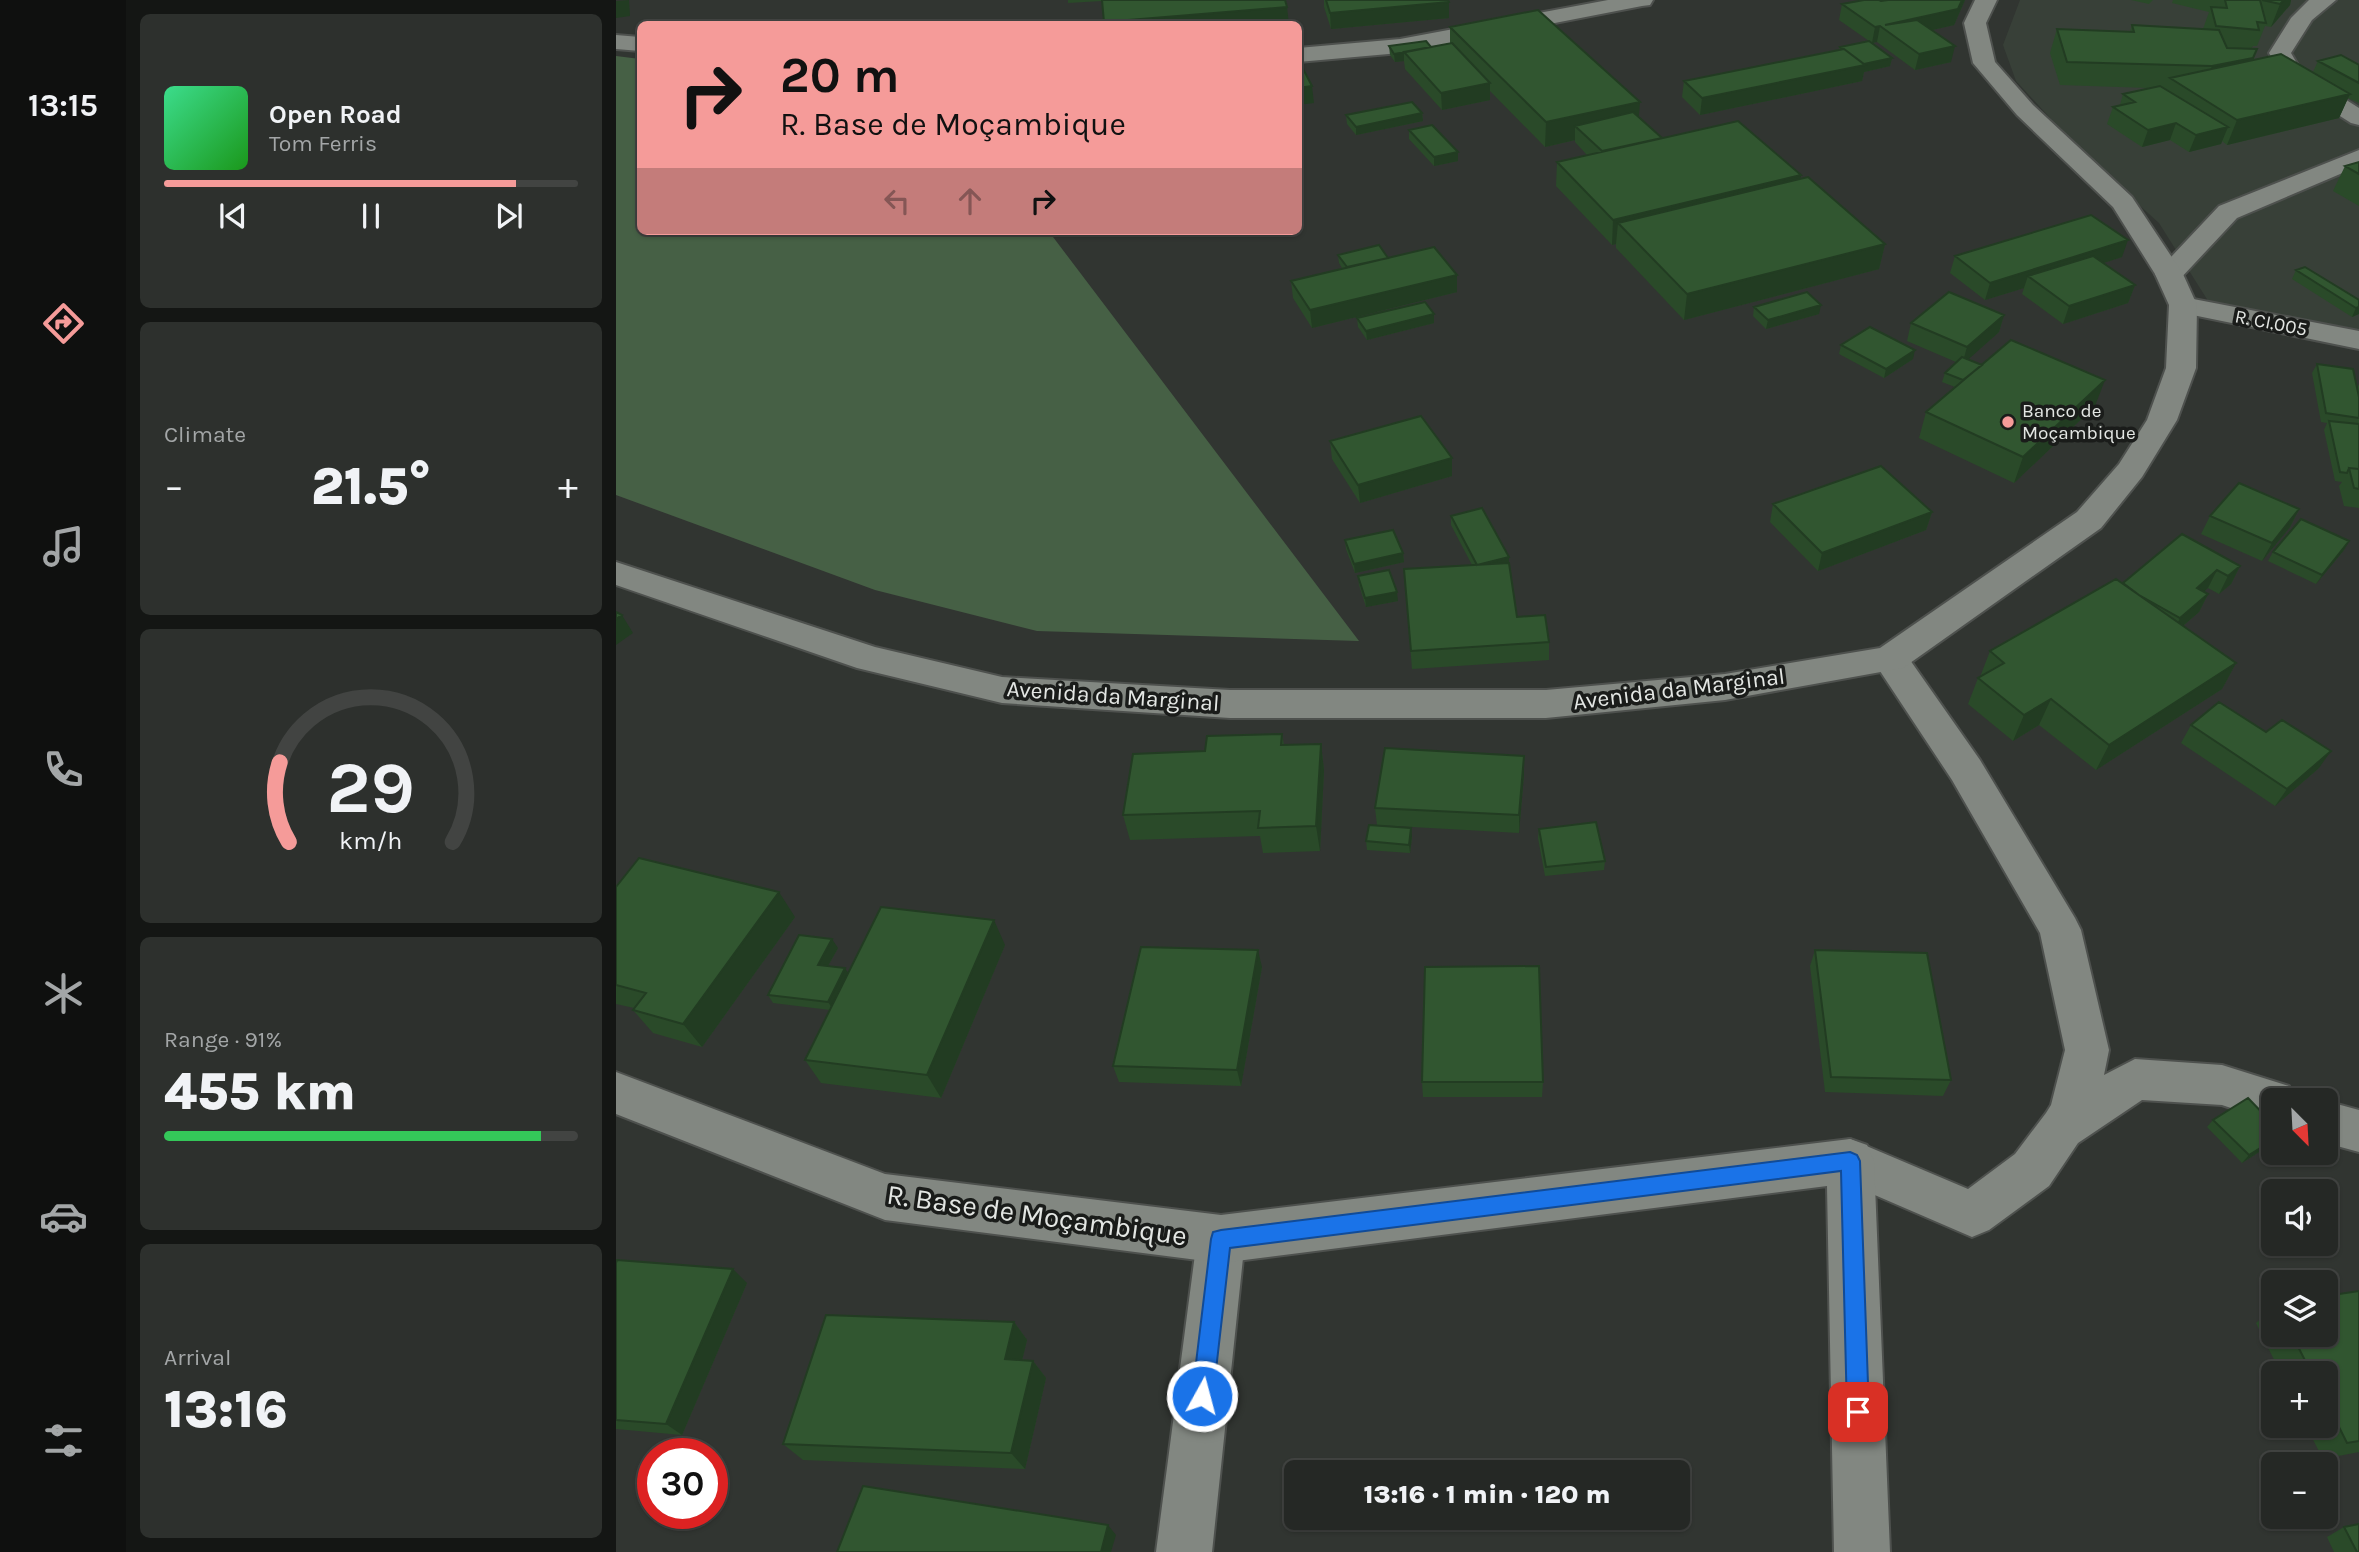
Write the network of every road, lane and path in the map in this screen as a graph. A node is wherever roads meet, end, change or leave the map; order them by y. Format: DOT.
graph roads {
  1 [pos="1642,0"];
  2 [pos="1986,0"];
  3 [pos="2325,0"];
  4 [pos="616,41"];
  5 [pos="637,44"];
  6 [pos="1302,55"];
  7 [pos="2359,118"];
  8 [pos="2359,157"];
  9 [pos="2169,274"];
  10 [pos="2183,306"];
  11 [pos="2359,340"];
  12 [pos="616,573"];
  13 [pos="1890,659"];
  14 [pos="616,1093"];
  15 [pos="2261,1097"];
  16 [pos="2338,1125"];
  17 [pos="2062,1128"];
  18 [pos="2359,1131"];
  19 [pos="1850,1161"];
  20 [pos="1221,1239"];
  21 [pos="1184,1552"];
  22 [pos="1862,1552"];
  1 -- 6 [label="street"];
  2 -- 9 [label="street, Avenida da Marginal"];
  3 -- 7 [label="street"];
  4 -- 5 [label="street"];
  8 -- 9 [label="street"];
  9 -- 10 [label="street, Avenida da Marginal"];
  10 -- 11 [label="street, R. CI.005"];
  10 -- 13 [label="street, Avenida da Marginal"];
  12 -- 13 [label="street, Avenida da Marginal"];
  13 -- 17 [label="street"];
  14 -- 20 [label="street, R. Base de Moçambique"];
  15 -- 17 [label="street"];
  16 -- 18 [label="street"];
  17 -- 19 [label="street"];
  19 -- 20 [label="street, R. Base de Moçambique"];
  19 -- 22 [label="street"];
  20 -- 21 [label="street"];
}
